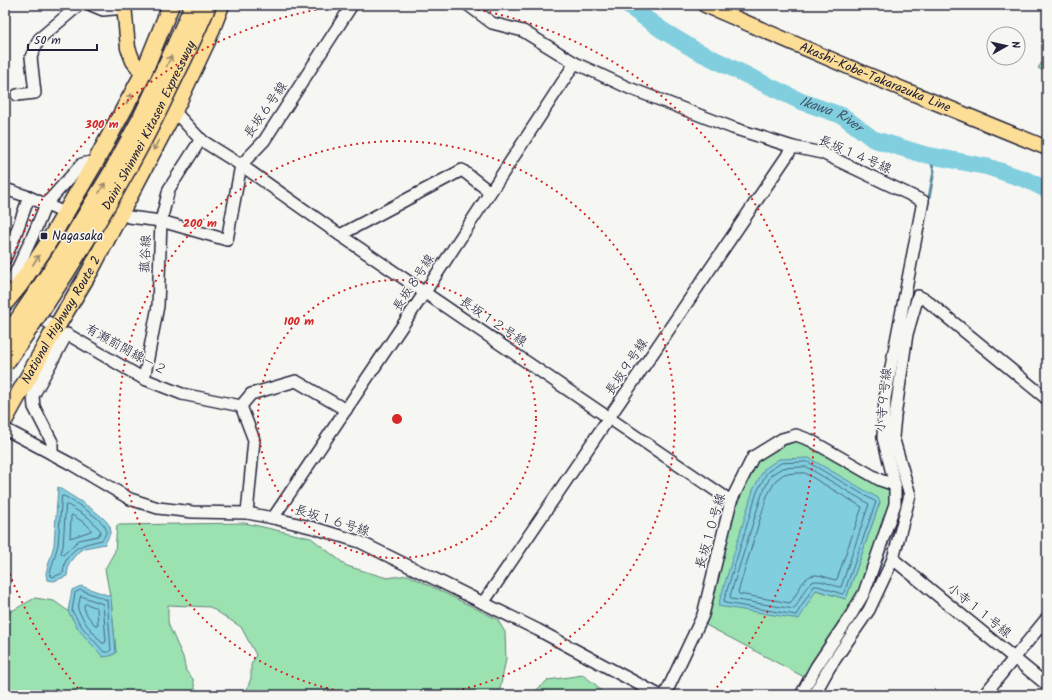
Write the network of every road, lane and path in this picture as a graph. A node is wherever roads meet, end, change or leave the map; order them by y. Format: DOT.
graph roads {
  1 [pos="79,5"];
  2 [pos="91,5"];
  3 [pos="171,5"];
  4 [pos="193,5"];
  5 [pos="208,5"];
  6 [pos="221,5"];
  7 [pos="352,5"];
  8 [pos="468,5"];
  9 [pos="705,5"];
  10 [pos="124,6"];
  11 [pos="575,63"];
  12 [pos="143,74"];
  13 [pos="17,95"];
  14 [pos="174,111"];
  15 [pos="201,139"];
  16 [pos="793,147"];
  17 [pos="1047,148"];
  18 [pos="96,161"];
  19 [pos="241,165"];
  20 [pos="5,189"];
  21 [pos="490,192"];
  22 [pos="29,197"];
  23 [pos="46,204"];
  24 [pos="58,210"];
  25 [pos="113,214"];
  26 [pos="90,216"];
  27 [pos="74,217"];
  28 [pos="129,217"];
  29 [pos="162,221"];
  30 [pos="340,235"];
  31 [pos="5,259"];
  32 [pos="18,286"];
  33 [pos="424,292"];
  34 [pos="911,293"];
  35 [pos="5,303"];
  36 [pos="31,312"];
  37 [pos="49,323"];
  38 [pos="5,338"];
  39 [pos="5,345"];
  40 [pos="5,364"];
  41 [pos="144,379"];
  42 [pos="1047,399"];
  43 [pos="241,406"];
  44 [pos="346,410"];
  45 [pos="609,418"];
  46 [pos="5,419"];
  47 [pos="5,429"];
  48 [pos="52,454"];
  49 [pos="895,485"];
  50 [pos="731,501"];
  51 [pos="247,513"];
  52 [pos="273,518"];
  53 [pos="893,560"];
  54 [pos="483,603"];
  55 [pos="1047,618"];
  56 [pos="855,619"];
  57 [pos="1014,658"];
  58 [pos="1047,685"];
  59 [pos="659,695"];
  60 [pos="665,695"];
  61 [pos="801,695"];
  62 [pos="814,695"];
  63 [pos="984,695"];
  1 -- 13 [label="street"];
  2 -- 10 [label="street"];
  3 -- 12 [label="highway"];
  38 -- 4 [label="highway, Daini Shinmei Kitasen Expressway, one-way, bridge"];
  5 -- 40 [label="highway, Daini Shinmei Kitasen Expressway, bridge"];
  6 -- 14 [label="highway, National Highway Route 2"];
  7 -- 19 [label="street, 長坂６号線"];
  8 -- 11 [label="street, 長坂１４号線"];
  9 -- 17 [label="main road, Akashi-Kobe-Takarazuka Line"];
  10 -- 12 [label="main road"];
  11 -- 16 [label="street, 長坂１４号線"];
  11 -- 21 [label="street, 長坂８号線"];
  12 -- 14 [label="main road"];
  18 -- 12 [label="highway, one-way"];
  14 -- 15 [label="street, 長坂１２号線"];
  14 -- 46 [label="highway, National Highway Route 2, one-way"];
  15 -- 19 [label="street, 長坂１２号線"];
  15 -- 29 [label="street, 菰谷線"];
  16 -- 34 [label="street, 長坂１４号線"];
  16 -- 45 [label="street, 長坂９号線"];
  18 -- 23 [label="street"];
  32 -- 18 [label="highway, one-way"];
  19 -- 29 [label="street"];
  19 -- 30 [label="street, 長坂１２号線"];
  20 -- 22 [label="street"];
  21 -- 30 [label="street"];
  21 -- 33 [label="street, 長坂８号線"];
  22 -- 23 [label="street"];
  22 -- 31 [label="street"];
  23 -- 24 [label="street"];
  23 -- 32 [label="street"];
  25 -- 26 [label="street"];
  26 -- 27 [label="street"];
  26 -- 36 [label="street"];
  28 -- 29 [label="street"];
  29 -- 41 [label="street, 菰谷線"];
  30 -- 33 [label="street, 長坂１２号線"];
  32 -- 35 [label="highway"];
  33 -- 44 [label="street, 長坂８号線"];
  33 -- 45 [label="street, 長坂１２号線"];
  34 -- 42 [label="street"];
  34 -- 49 [label="street, 長坂１４号線"];
  34 -- 53 [label="street, 小寺９号線"];
  36 -- 37 [label="street"];
  36 -- 39 [label="street"];
  41 -- 43 [label="street, 有瀬前開線－２"];
  41 -- 48 [label="street, 有瀬前開線－２"];
  43 -- 44 [label="street"];
  43 -- 51 [label="street"];
  44 -- 52 [label="street, 長坂８号線"];
  45 -- 50 [label="street, 長坂１２号線"];
  45 -- 54 [label="street, 長坂９号線"];
  47 -- 48 [label="street, 長坂１６号線"];
  48 -- 51 [label="street, 長坂１６号線"];
  49 -- 50 [label="street, 長坂１０号線"];
  49 -- 56 [label="street, 長坂１４号線"];
  50 -- 60 [label="street, 長坂１０号線"];
  51 -- 52 [label="street, 長坂１６号線"];
  52 -- 54 [label="street, 長坂１６号線"];
  53 -- 56 [label="street, 小寺９号線"];
  53 -- 57 [label="street, 小寺１１号線"];
  54 -- 59 [label="street, 長坂１６号線"];
  55 -- 57 [label="street"];
  56 -- 61 [label="street"];
  56 -- 62 [label="street, 小寺９号線"];
  57 -- 58 [label="street, 小寺１１号線"];
  57 -- 63 [label="street"];
}
